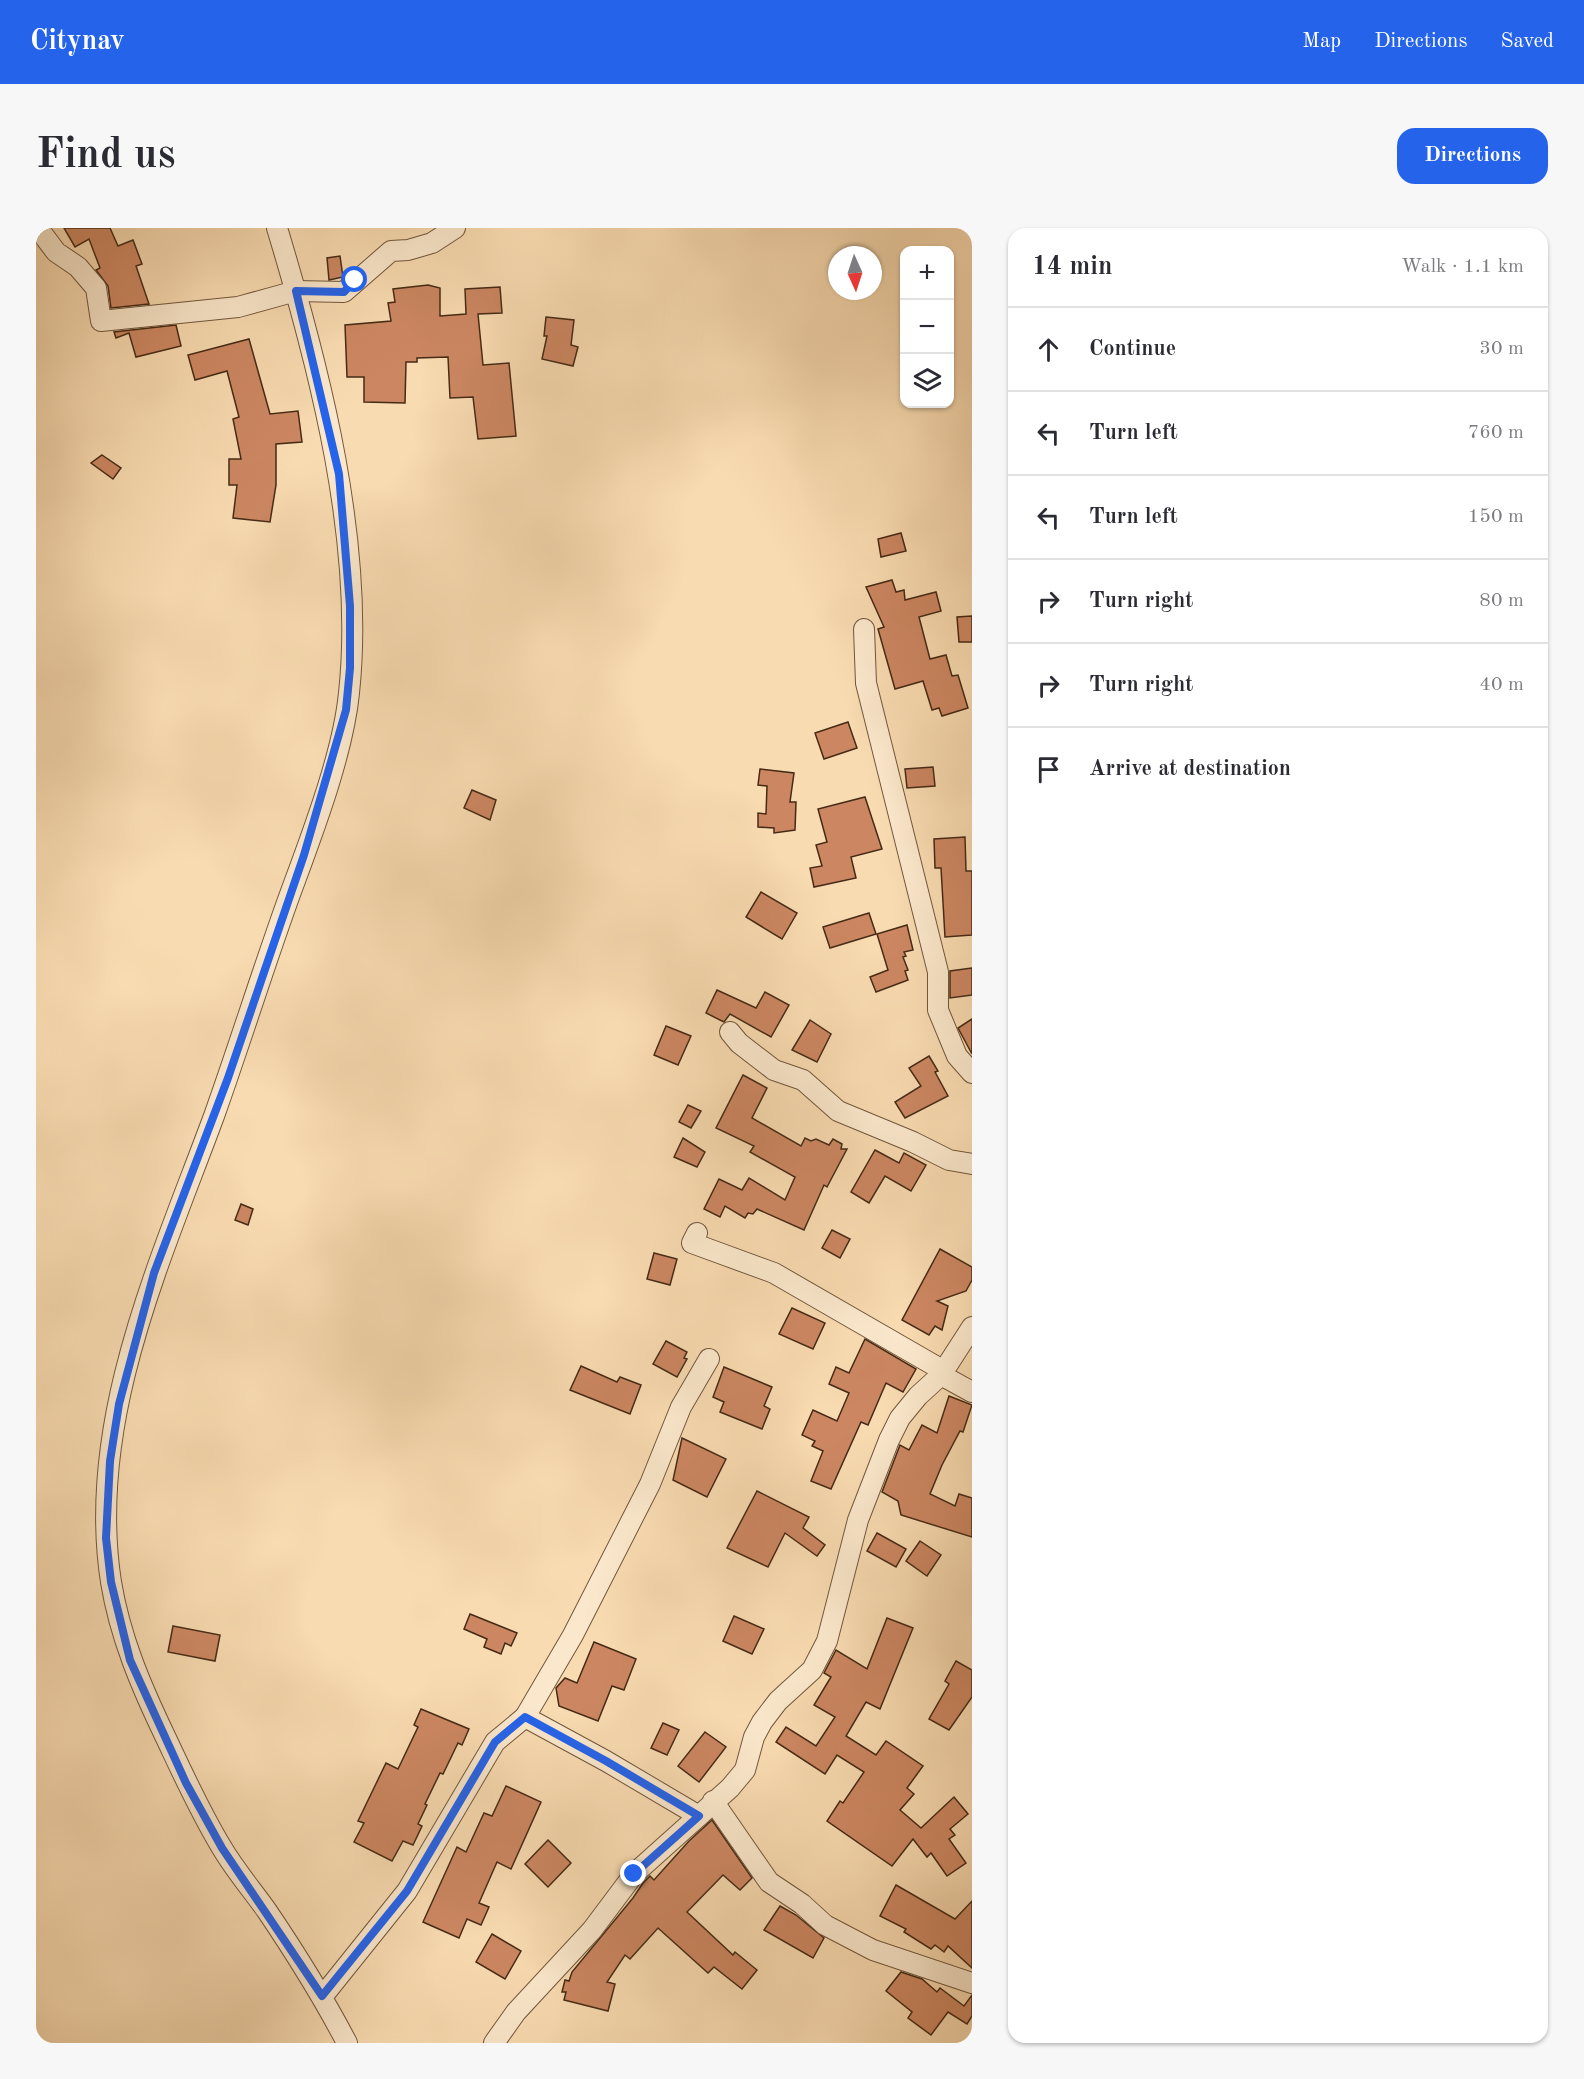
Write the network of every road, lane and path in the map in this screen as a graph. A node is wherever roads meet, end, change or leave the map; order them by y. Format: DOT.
graph roads {
  1 [pos="38,228"];
  2 [pos="277,228"];
  3 [pos="455,228"];
  4 [pos="296,291"];
  5 [pos="864,629"];
  6 [pos="730,1032"];
  7 [pos="972,1073"];
  8 [pos="972,1164"];
  9 [pos="697,1233"];
  10 [pos="972,1327"];
  11 [pos="709,1359"];
  12 [pos="943,1373"];
  13 [pos="972,1392"];
  14 [pos="525,1717"];
  15 [pos="712,1801"];
  16 [pos="699,1816"];
  17 [pos="972,1983"];
  18 [pos="322,1996"];
  19 [pos="347,2043"];
  20 [pos="494,2043"];
  1 -- 4 [label="street"];
  2 -- 4 [label="street"];
  3 -- 4 [label="street"];
  4 -- 18 [label="street"];
  5 -- 7 [label="street"];
  6 -- 8 [label="street"];
  9 -- 12 [label="street"];
  10 -- 12 [label="street"];
  11 -- 14 [label="street"];
  12 -- 13 [label="street"];
  12 -- 15 [label="street"];
  14 -- 16 [label="street"];
  14 -- 18 [label="street"];
  15 -- 16 [label="street"];
  15 -- 17 [label="street"];
  16 -- 20 [label="street"];
  18 -- 19 [label="street"];
}
